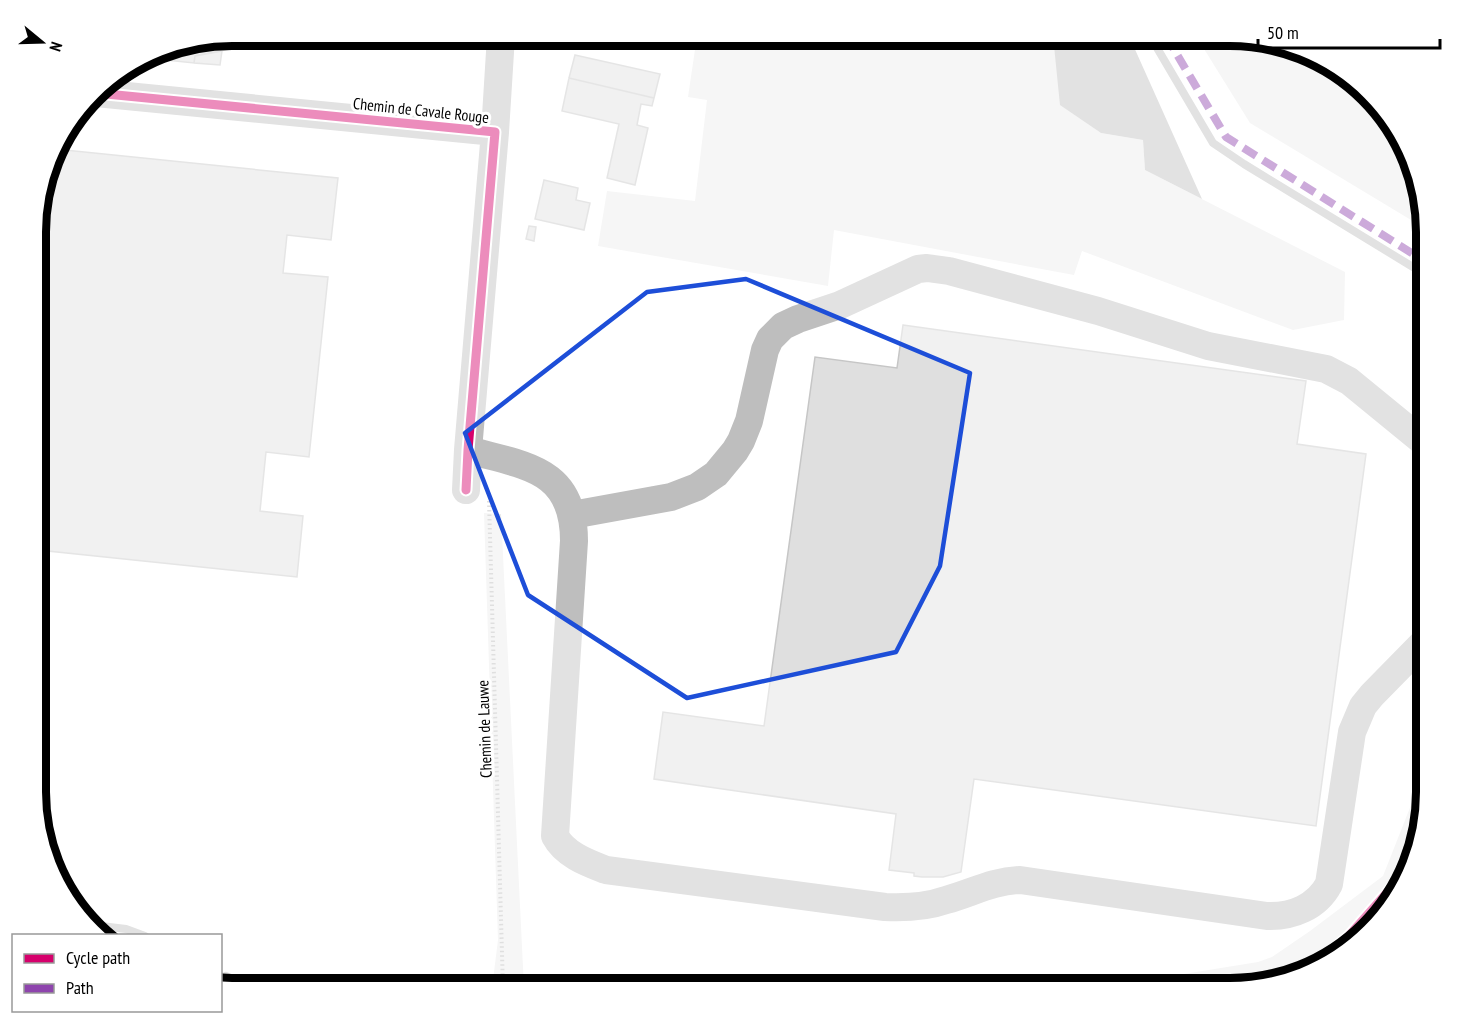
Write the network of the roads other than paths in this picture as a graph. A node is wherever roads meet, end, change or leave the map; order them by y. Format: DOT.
graph roads {
  1 [pos="500,46"];
  2 [pos="109,94"];
  3 [pos="495,132"];
  4 [pos="1415,435"];
  5 [pos="468,450"];
  6 [pos="466,490"];
  7 [pos="572,515"];
  8 [pos="1415,651"];
  1 -- 3 [label="street"];
  2 -- 3 [label="street, Chemin de Cavale Rouge"];
  3 -- 5 [label="street, Chemin de Cavale Rouge"];
  4 -- 7 [label="street"];
  5 -- 6 [label="street, Chemin de Cavale Rouge"];
  5 -- 7 [label="street"];
  7 -- 8 [label="street"];
}
